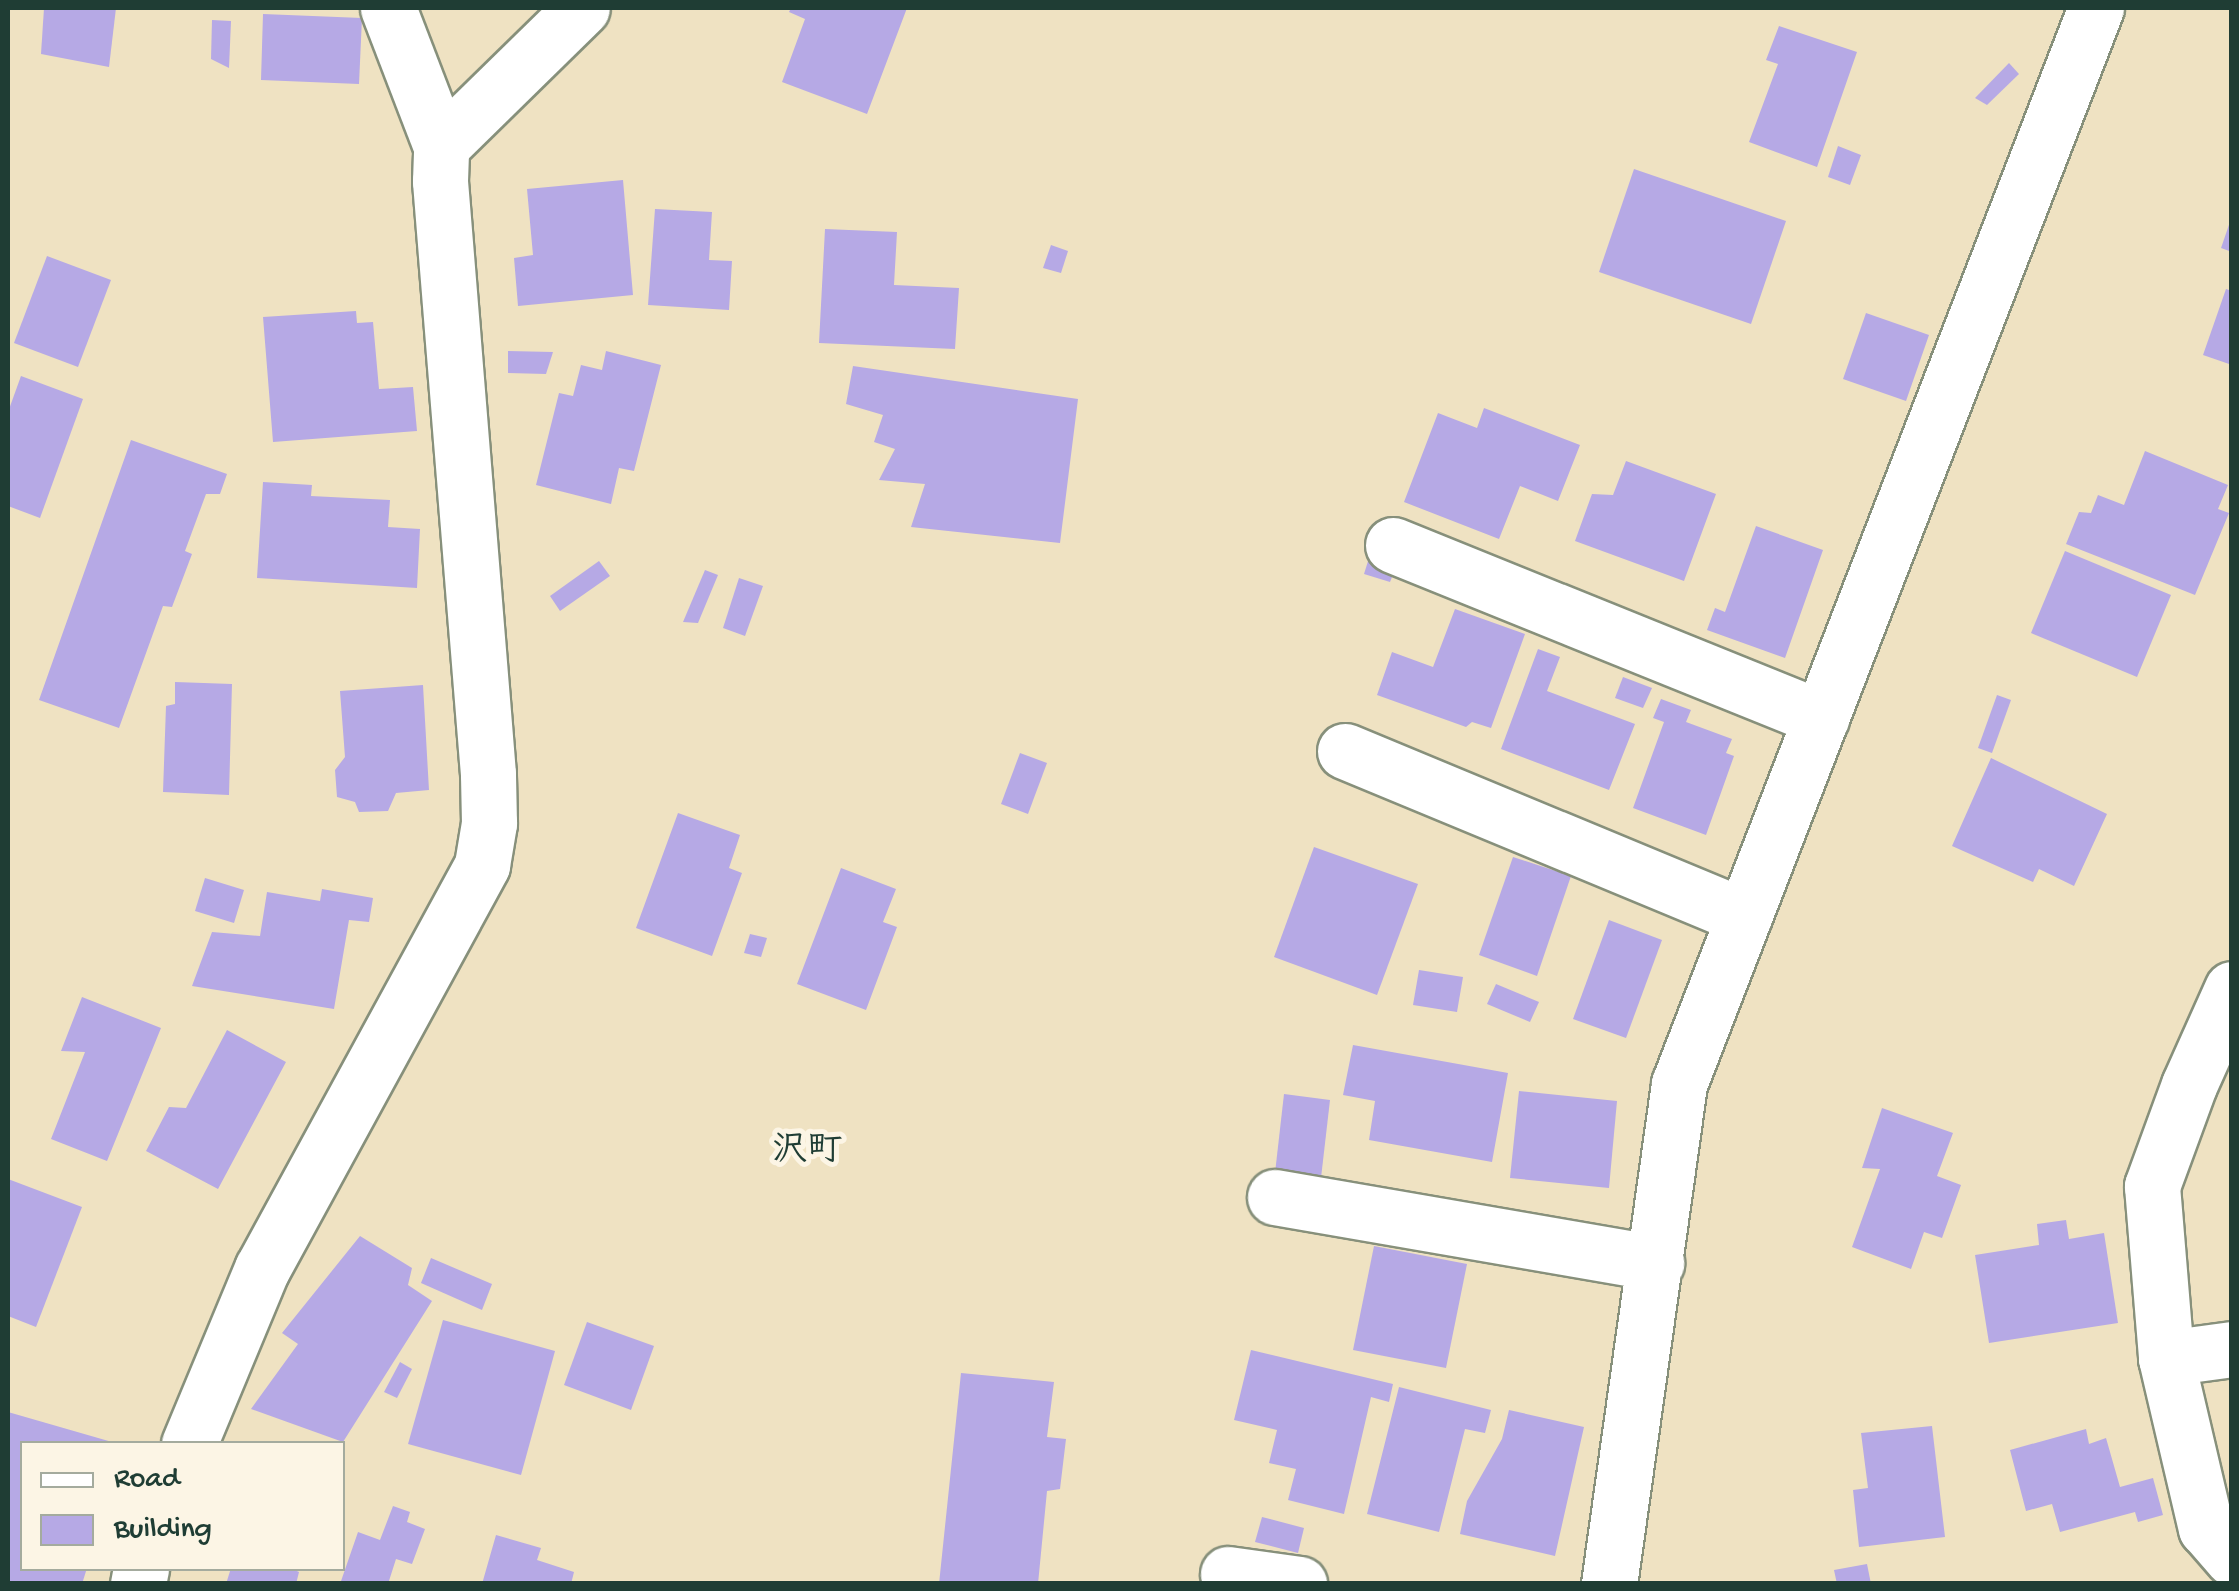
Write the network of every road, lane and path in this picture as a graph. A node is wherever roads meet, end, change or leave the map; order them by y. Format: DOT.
graph roads {
  1 [pos="388,8"];
  2 [pos="582,8"];
  3 [pos="2096,8"];
  4 [pos="441,146"];
  5 [pos="1394,545"];
  6 [pos="1821,718"];
  7 [pos="1345,751"];
  8 [pos="1744,916"];
  9 [pos="2232,989"];
  10 [pos="1274,1198"];
  11 [pos="1656,1263"];
  12 [pos="2232,1350"];
  13 [pos="2166,1358"];
  14 [pos="190,1441"];
  15 [pos="2232,1558"];
  16 [pos="1228,1574"];
  17 [pos="1299,1584"];
  18 [pos="1609,1584"];
  1 -- 4 [label="street"];
  2 -- 4 [label="street"];
  3 -- 6 [label="street"];
  4 -- 14 [label="street"];
  5 -- 6 [label="street"];
  6 -- 8 [label="street"];
  7 -- 8 [label="street"];
  8 -- 11 [label="street"];
  9 -- 13 [label="street"];
  10 -- 11 [label="street"];
  11 -- 18 [label="street"];
  12 -- 13 [label="street"];
  13 -- 15 [label="street"];
  16 -- 17 [label="street"];
}
